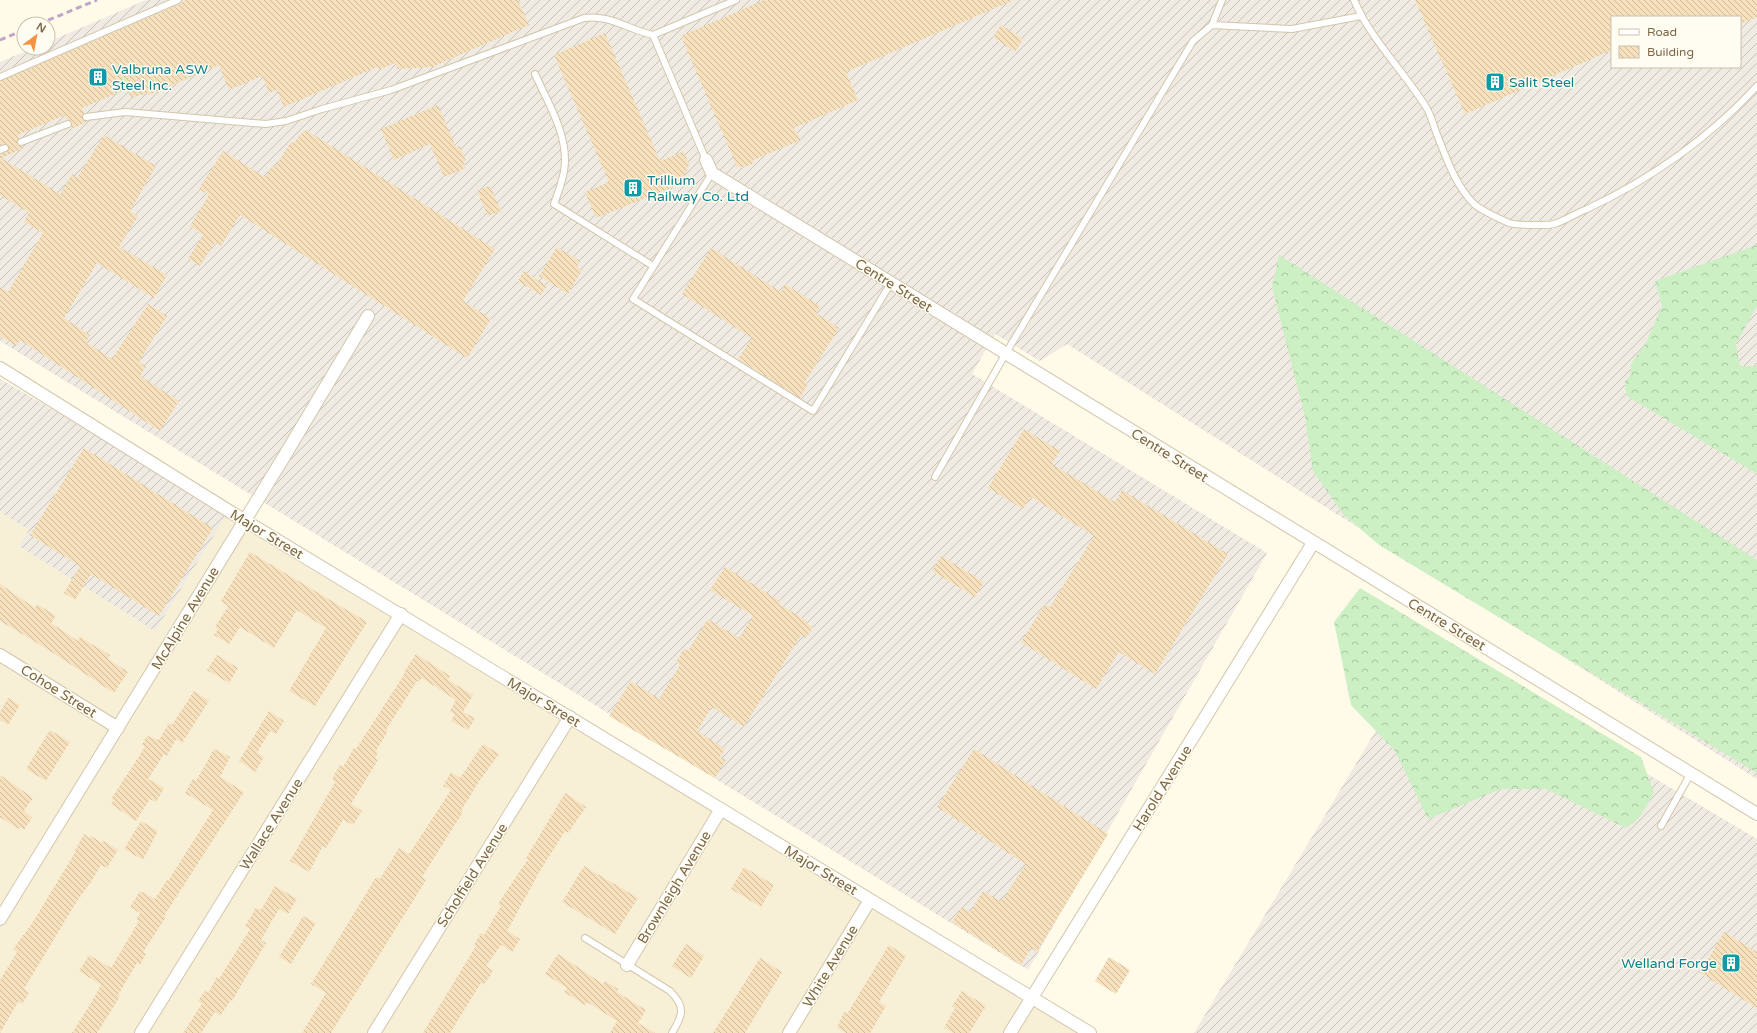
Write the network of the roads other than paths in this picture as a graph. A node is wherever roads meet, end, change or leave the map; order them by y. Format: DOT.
graph roads {
  1 [pos="178,0"];
  2 [pos="736,0"];
  3 [pos="1222,0"];
  4 [pos="1354,0"];
  5 [pos="1361,16"];
  6 [pos="1212,25"];
  7 [pos="653,35"];
  8 [pos="535,74"];
  9 [pos="0,77"];
  10 [pos="1757,86"];
  11 [pos="86,117"];
  12 [pos="68,124"];
  13 [pos="21,142"];
  14 [pos="706,160"];
  15 [pos="712,173"];
  16 [pos="653,266"];
  17 [pos="891,283"];
  18 [pos="368,316"];
  19 [pos="1006,353"];
  20 [pos="0,368"];
  21 [pos="935,477"];
  22 [pos="244,520"];
  23 [pos="1313,543"];
  24 [pos="400,614"];
  25 [pos="0,655"];
  26 [pos="570,717"];
  27 [pos="118,728"];
  28 [pos="1691,773"];
  29 [pos="721,809"];
  30 [pos="1757,814"];
  31 [pos="1661,826"];
  32 [pos="870,900"];
  33 [pos="0,919"];
  34 [pos="585,938"];
  35 [pos="627,964"];
  36 [pos="1032,998"];
  37 [pos="141,1033"];
  38 [pos="374,1033"];
  39 [pos="672,1033"];
  40 [pos="789,1033"];
  41 [pos="1010,1033"];
  42 [pos="1090,1033"];
  1 -- 9 [label="lane"];
  2 -- 7 [label="lane"];
  3 -- 6 [label="lane"];
  4 -- 5 [label="lane"];
  5 -- 6 [label="lane"];
  5 -- 10 [label="lane"];
  6 -- 19 [label="lane"];
  7 -- 11 [label="lane"];
  7 -- 14 [label="lane"];
  8 -- 16 [label="lane"];
  12 -- 13 [label="lane"];
  14 -- 15 [label="street"];
  15 -- 16 [label="lane"];
  15 -- 17 [label="street, Centre Street"];
  16 -- 17 [label="lane"];
  17 -- 19 [label="street, Centre Street"];
  18 -- 22 [label="street, McAlpine Avenue"];
  19 -- 21 [label="lane"];
  19 -- 23 [label="street, Centre Street"];
  20 -- 22 [label="street, Major Street"];
  22 -- 24 [label="street, Major Street"];
  22 -- 27 [label="street, McAlpine Avenue"];
  23 -- 28 [label="street, Centre Street"];
  23 -- 36 [label="street, Harold Avenue"];
  24 -- 26 [label="street, Major Street"];
  24 -- 37 [label="street, Wallace Avenue"];
  25 -- 27 [label="street, Cohoe Street"];
  26 -- 29 [label="street, Major Street"];
  26 -- 38 [label="street, Scholfield Avenue"];
  27 -- 33 [label="street, McAlpine Avenue"];
  28 -- 30 [label="street, Centre Street"];
  28 -- 31 [label="lane"];
  29 -- 32 [label="street, Major Street"];
  29 -- 35 [label="street, Brownleigh Avenue"];
  32 -- 36 [label="street, Major Street"];
  32 -- 40 [label="street, White Avenue"];
  34 -- 35 [label="lane"];
  35 -- 39 [label="lane"];
  36 -- 41 [label="street, Harold Avenue"];
  36 -- 42 [label="street, Major Street"];
}
